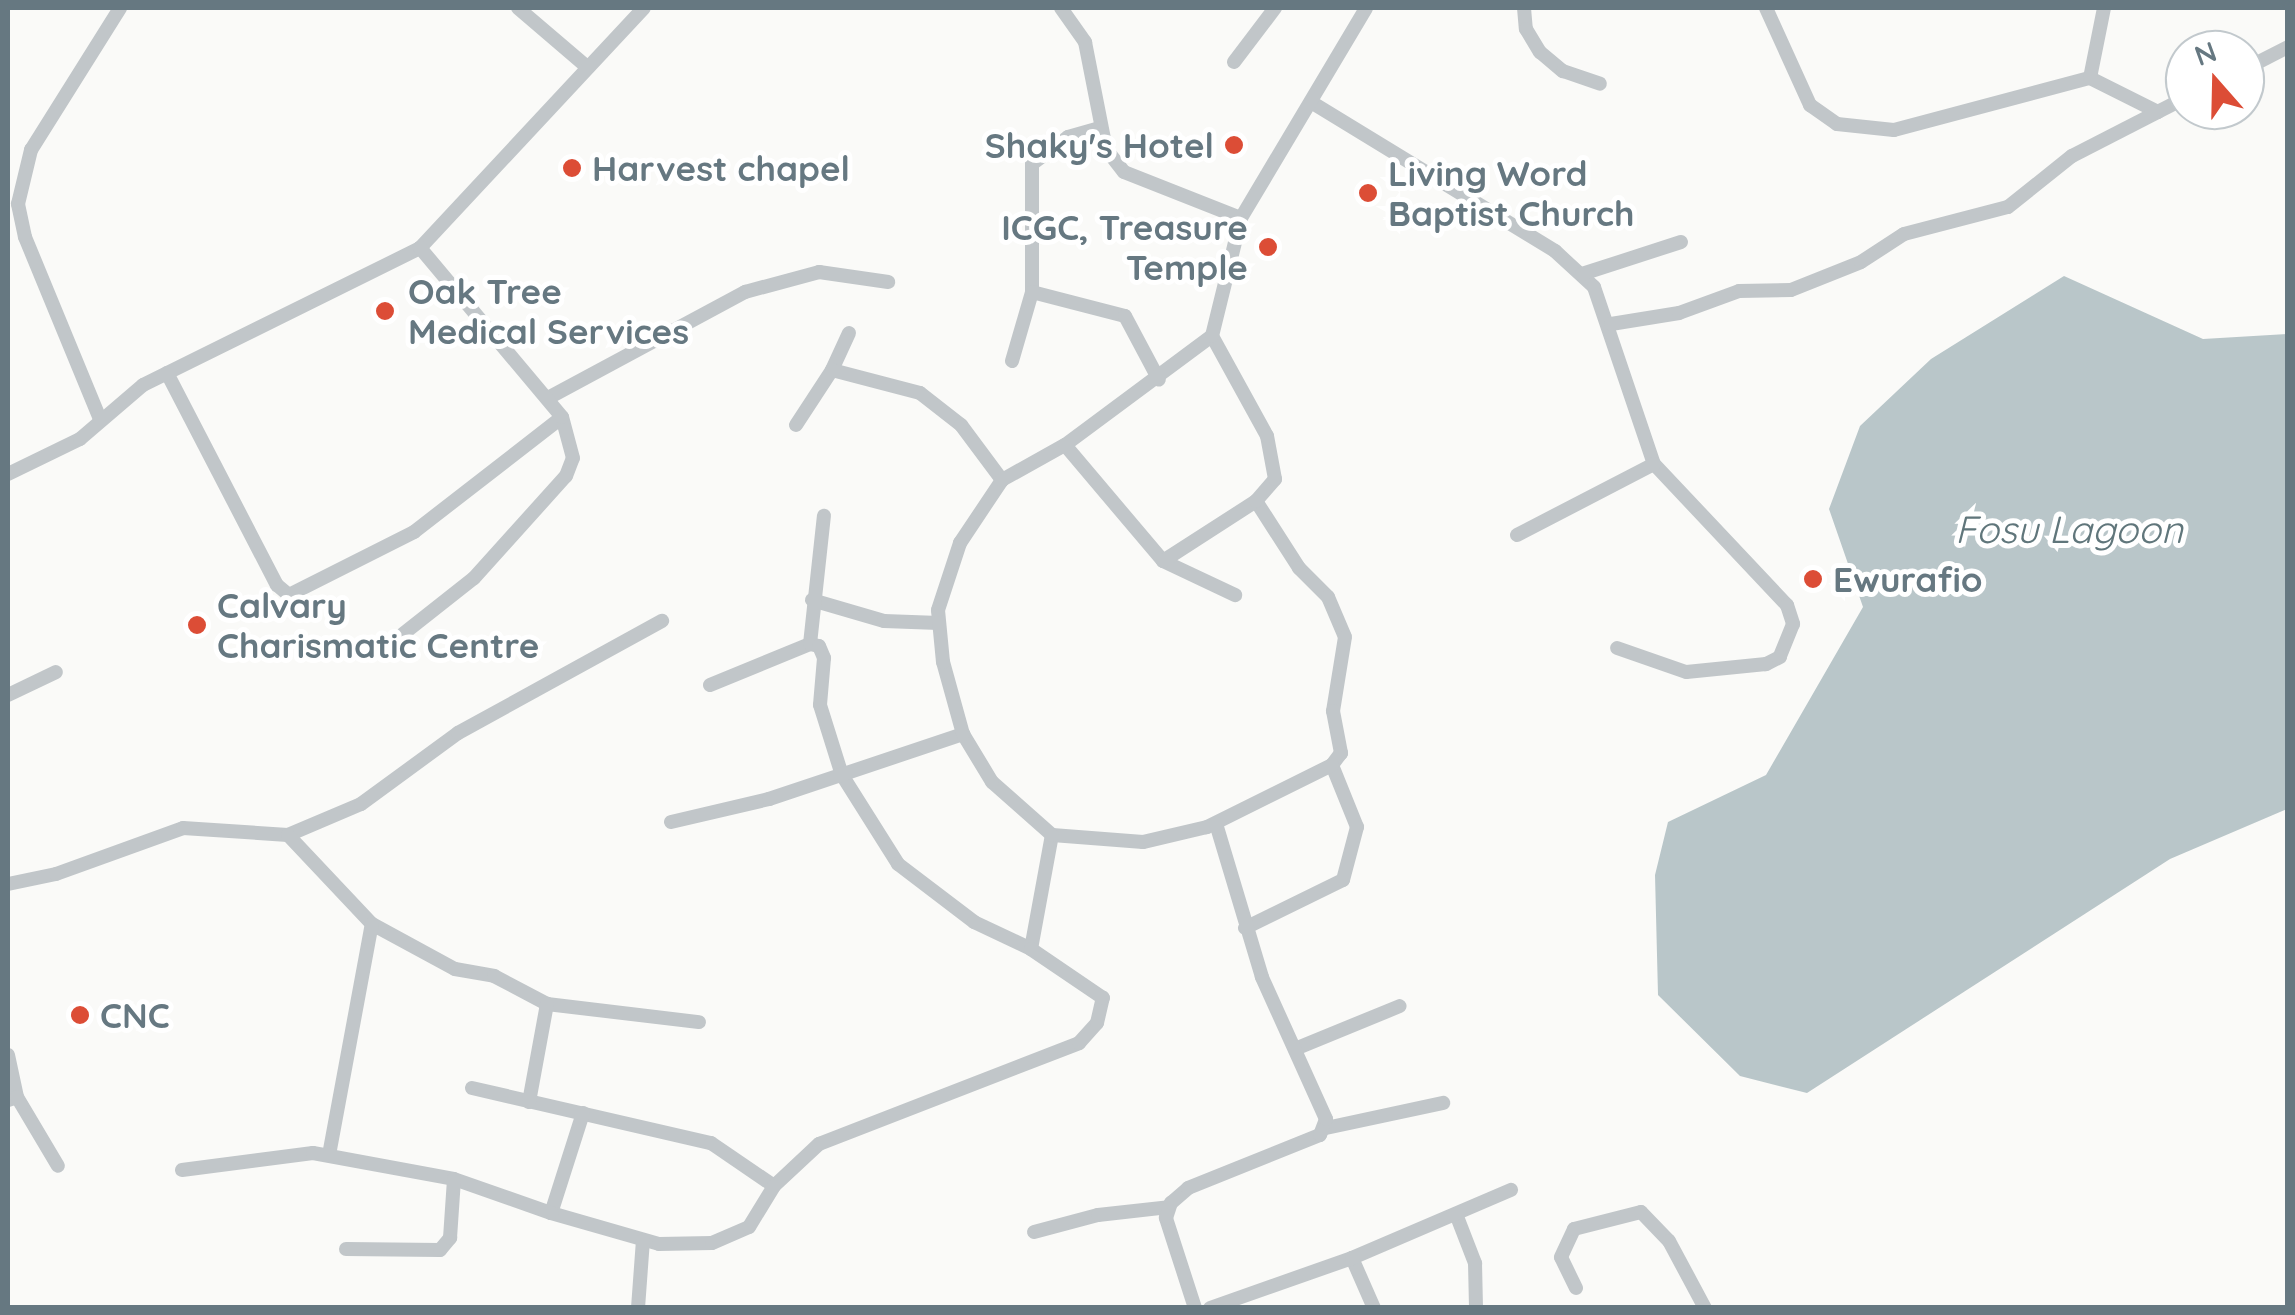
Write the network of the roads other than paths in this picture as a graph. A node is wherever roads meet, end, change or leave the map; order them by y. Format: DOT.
graph roads {
  1 [pos="120,8"];
  2 [pos="518,8"];
  3 [pos="644,8"];
  4 [pos="1060,8"];
  5 [pos="1275,8"];
  6 [pos="1366,8"];
  7 [pos="1524,8"];
  8 [pos="1766,8"];
  9 [pos="2104,8"];
  10 [pos="2288,48"];
  11 [pos="2265,59"];
  12 [pos="1234,62"];
  13 [pos="587,67"];
  14 [pos="2090,78"];
  15 [pos="1600,84"];
  16 [pos="1310,102"];
  17 [pos="2165,108"];
  18 [pos="2158,112"];
  19 [pos="1100,128"];
  20 [pos="1240,218"];
  21 [pos="1681,242"];
  22 [pos="420,248"];
  23 [pos="1582,274"];
  24 [pos="888,282"];
  25 [pos="1032,292"];
  26 [pos="1611,324"];
  27 [pos="849,333"];
  28 [pos="1212,336"];
  29 [pos="1012,361"];
  30 [pos="832,370"];
  31 [pos="167,372"];
  32 [pos="1159,380"];
  33 [pos="548,398"];
  34 [pos="100,418"];
  35 [pos="562,418"];
  36 [pos="796,425"];
  37 [pos="1065,444"];
  38 [pos="1654,464"];
  39 [pos="8,474"];
  40 [pos="1002,480"];
  41 [pos="1256,501"];
  42 [pos="824,516"];
  43 [pos="1516,536"];
  44 [pos="1163,561"];
  45 [pos="1235,595"];
  46 [pos="812,600"];
  47 [pos="662,621"];
  48 [pos="939,623"];
  49 [pos="404,634"];
  50 [pos="810,644"];
  51 [pos="1617,648"];
  52 [pos="56,672"];
  53 [pos="710,685"];
  54 [pos="8,696"];
  55 [pos="963,734"];
  56 [pos="1332,765"];
  57 [pos="842,775"];
  58 [pos="671,822"];
  59 [pos="1216,824"];
  60 [pos="1052,834"];
  61 [pos="288,835"];
  62 [pos="8,884"];
  63 [pos="372,924"];
  64 [pos="1245,928"];
  65 [pos="1031,949"];
  66 [pos="547,1004"];
  67 [pos="1400,1006"];
  68 [pos="700,1022"];
  69 [pos="1296,1048"];
  70 [pos="8,1055"];
  71 [pos="472,1088"];
  72 [pos="12,1098"];
  73 [pos="529,1102"];
  74 [pos="1444,1103"];
  75 [pos="583,1113"];
  76 [pos="1326,1128"];
  77 [pos="329,1155"];
  78 [pos="58,1166"];
  79 [pos="182,1170"];
  80 [pos="454,1179"];
  81 [pos="774,1186"];
  82 [pos="1511,1190"];
  83 [pos="1168,1207"];
  84 [pos="552,1213"];
  85 [pos="1456,1214"];
  86 [pos="1034,1232"];
  87 [pos="644,1240"];
  88 [pos="346,1249"];
  89 [pos="1352,1258"];
  90 [pos="1576,1288"];
  91 [pos="638,1308"];
  92 [pos="1195,1308"];
  93 [pos="1210,1308"];
  94 [pos="1374,1308"];
  95 [pos="1476,1308"];
  96 [pos="1705,1308"];
  1 -- 34 [label="street"];
  2 -- 13 [label="street"];
  3 -- 13 [label="street"];
  4 -- 19 [label="street"];
  5 -- 12 [label="street"];
  6 -- 16 [label="street"];
  7 -- 15 [label="street"];
  8 -- 14 [label="street"];
  9 -- 14 [label="street"];
  10 -- 11 [label="street"];
  13 -- 22 [label="street"];
  14 -- 18 [label="street"];
  16 -- 20 [label="street"];
  16 -- 23 [label="street"];
  17 -- 18 [label="street"];
  18 -- 26 [label="street"];
  19 -- 20 [label="street"];
  19 -- 25 [label="street"];
  20 -- 28 [label="street"];
  21 -- 23 [label="street"];
  22 -- 31 [label="street"];
  22 -- 33 [label="street"];
  23 -- 26 [label="street"];
  24 -- 33 [label="street"];
  25 -- 29 [label="street"];
  25 -- 32 [label="street"];
  26 -- 38 [label="street"];
  27 -- 30 [label="street"];
  28 -- 32 [label="street"];
  28 -- 41 [label="street"];
  30 -- 36 [label="street"];
  30 -- 40 [label="street"];
  31 -- 34 [label="street"];
  31 -- 35 [label="street"];
  32 -- 37 [label="street"];
  33 -- 35 [label="street"];
  34 -- 39 [label="street"];
  35 -- 49 [label="street"];
  37 -- 40 [label="street"];
  37 -- 44 [label="street"];
  38 -- 43 [label="street"];
  38 -- 51 [label="street"];
  40 -- 48 [label="street"];
  41 -- 44 [label="street"];
  41 -- 56 [label="street"];
  42 -- 46 [label="street"];
  44 -- 45 [label="street"];
  46 -- 48 [label="street"];
  46 -- 50 [label="street"];
  47 -- 61 [label="street"];
  48 -- 55 [label="street"];
  50 -- 53 [label="street"];
  50 -- 57 [label="street"];
  52 -- 54 [label="street"];
  55 -- 57 [label="street"];
  55 -- 60 [label="street"];
  56 -- 59 [label="street"];
  56 -- 64 [label="street"];
  57 -- 58 [label="street"];
  57 -- 65 [label="street"];
  59 -- 60 [label="street"];
  59 -- 64 [label="street"];
  60 -- 65 [label="street"];
  61 -- 62 [label="street"];
  61 -- 63 [label="street"];
  63 -- 66 [label="street"];
  63 -- 77 [label="street"];
  64 -- 69 [label="street"];
  65 -- 81 [label="street"];
  66 -- 68 [label="street"];
  66 -- 73 [label="street"];
  67 -- 69 [label="street"];
  69 -- 76 [label="street"];
  70 -- 72 [label="street"];
  71 -- 73 [label="street"];
  72 -- 78 [label="street"];
  73 -- 75 [label="street"];
  74 -- 76 [label="street"];
  75 -- 81 [label="street"];
  75 -- 84 [label="street"];
  76 -- 83 [label="street"];
  77 -- 79 [label="street"];
  77 -- 80 [label="street"];
  80 -- 84 [label="street"];
  80 -- 88 [label="street"];
  81 -- 87 [label="street"];
  82 -- 85 [label="street"];
  83 -- 86 [label="street"];
  83 -- 92 [label="street"];
  84 -- 87 [label="street"];
  85 -- 89 [label="street"];
  85 -- 95 [label="street"];
  87 -- 91 [label="street"];
  89 -- 93 [label="street"];
  89 -- 94 [label="street"];
  90 -- 96 [label="street"];
}
